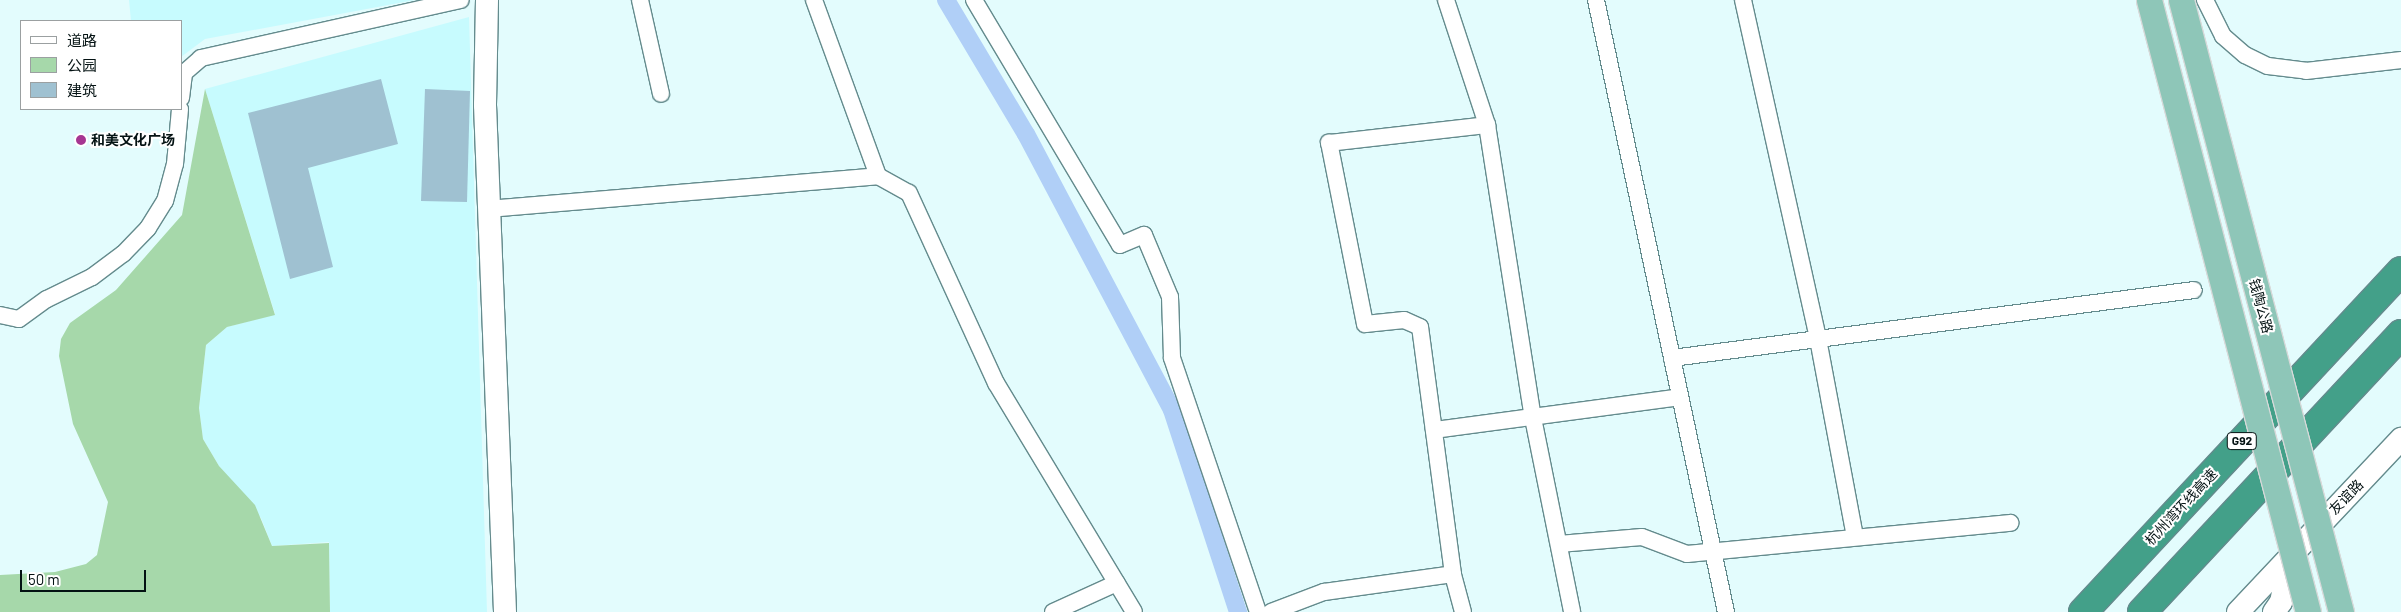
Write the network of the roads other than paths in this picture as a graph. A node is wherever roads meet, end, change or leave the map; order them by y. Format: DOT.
graph roads {
  1 [pos="461,0"];
  2 [pos="487,0"];
  3 [pos="640,0"];
  4 [pos="814,0"];
  5 [pos="974,0"];
  6 [pos="1446,0"];
  7 [pos="1596,0"];
  8 [pos="1743,0"];
  9 [pos="2149,0"];
  10 [pos="2181,0"];
  11 [pos="2205,0"];
  12 [pos="2401,60"];
  13 [pos="182,90"];
  14 [pos="660,94"];
  15 [pos="180,110"];
  16 [pos="1487,125"];
  17 [pos="878,176"];
  18 [pos="488,209"];
  19 [pos="2401,271"];
  20 [pos="2194,290"];
  21 [pos="0,315"];
  22 [pos="2401,334"];
  23 [pos="1818,339"];
  24 [pos="2401,353"];
  25 [pos="1672,358"];
  26 [pos="1680,397"];
  27 [pos="1533,418"];
  28 [pos="2315,427"];
  29 [pos="1434,430"];
  30 [pos="2401,439"];
  31 [pos="2011,523"];
  32 [pos="1855,536"];
  33 [pos="1558,544"];
  34 [pos="1713,549"];
  35 [pos="2292,554"];
  36 [pos="1453,574"];
  37 [pos="1117,583"];
  38 [pos="505,612"];
  39 [pos="1053,612"];
  40 [pos="1134,612"];
  41 [pos="1258,612"];
  42 [pos="1271,612"];
  43 [pos="1463,612"];
  44 [pos="1572,612"];
  45 [pos="1726,612"];
  46 [pos="2083,612"];
  47 [pos="2142,612"];
  48 [pos="2238,612"];
  49 [pos="2274,612"];
  50 [pos="2308,612"];
  51 [pos="2341,612"];
  1 -- 13 [label="street"];
  2 -- 18 [label="main road"];
  3 -- 14 [label="street"];
  4 -- 17 [label="street"];
  5 -- 41 [label="street"];
  6 -- 16 [label="street"];
  7 -- 25 [label="street"];
  8 -- 23 [label="street"];
  9 -- 50 [label="main road, bridge"];
  10 -- 51 [label="main road, 钱陶公路, bridge"];
  11 -- 12 [label="street"];
  15 -- 21 [label="street"];
  16 -- 27 [label="street"];
  16 -- 29 [label="street"];
  17 -- 18 [label="street"];
  17 -- 37 [label="street"];
  18 -- 38 [label="main road"];
  19 -- 46 [label="highway, 杭州湾环线高速 / G92"];
  20 -- 23 [label="street"];
  22 -- 28 [label="highway"];
  23 -- 25 [label="street"];
  23 -- 32 [label="street"];
  24 -- 28 [label="highway"];
  25 -- 26 [label="street"];
  26 -- 27 [label="street"];
  26 -- 34 [label="street"];
  27 -- 29 [label="street"];
  27 -- 33 [label="street"];
  28 -- 47 [label="highway"];
  29 -- 36 [label="street"];
  30 -- 35 [label="main road, 友谊路"];
  31 -- 32 [label="street"];
  32 -- 34 [label="street"];
  33 -- 34 [label="street"];
  33 -- 44 [label="street"];
  34 -- 45 [label="street"];
  35 -- 48 [label="main road, 友谊路"];
  35 -- 49 [label="main road"];
  35 -- 50 [label="main road"];
  36 -- 42 [label="street"];
  36 -- 43 [label="street"];
  37 -- 39 [label="street"];
  37 -- 40 [label="street"];
}
